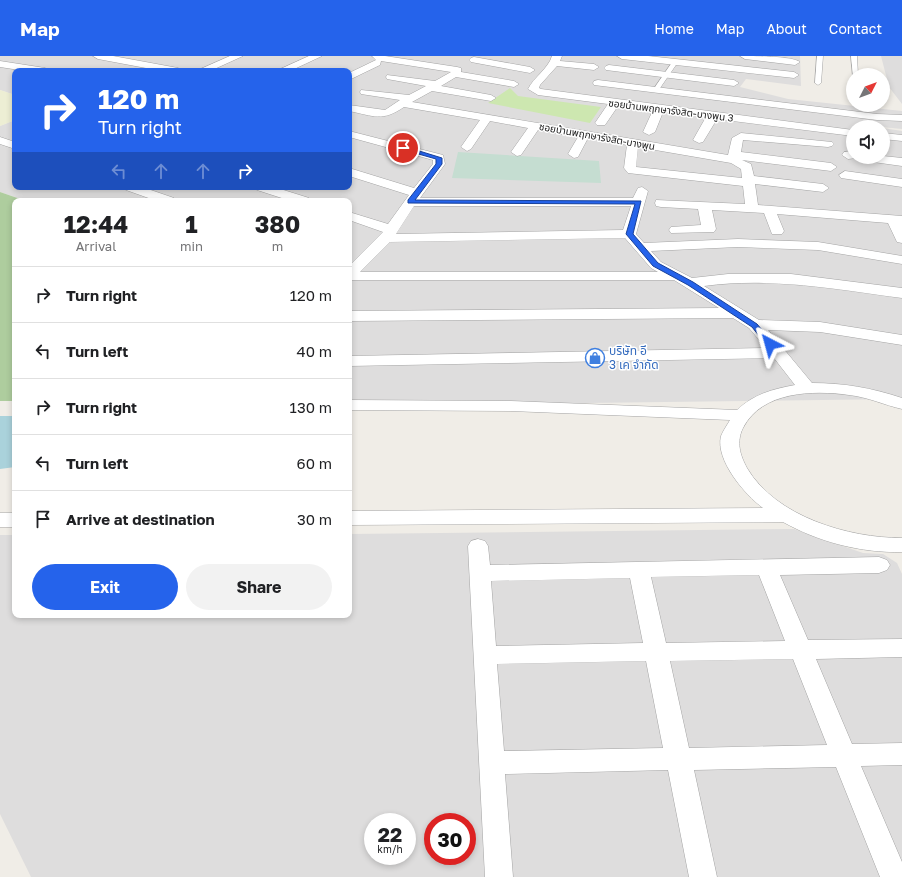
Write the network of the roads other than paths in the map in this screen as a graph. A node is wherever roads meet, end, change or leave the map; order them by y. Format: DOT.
graph roads {
  1 [pos="98,56"];
  2 [pos="238,56"];
  3 [pos="316,56"];
  4 [pos="622,56"];
  5 [pos="733,56"];
  6 [pos="745,56"];
  7 [pos="820,56"];
  8 [pos="854,56"];
  9 [pos="476,58"];
  10 [pos="556,58"];
  11 [pos="657,58"];
  12 [pos="377,60"];
  13 [pos="675,62"];
  14 [pos="795,62"];
  15 [pos="0,64"];
  16 [pos="594,67"];
  17 [pos="26,68"];
  18 [pos="162,68"];
  19 [pos="208,68"];
  20 [pos="288,68"];
  21 [pos="609,68"];
  22 [pos="855,68"];
  23 [pos="734,69"];
  24 [pos="530,70"];
  25 [pos="456,72"];
  26 [pos="352,75"];
  27 [pos="666,75"];
  28 [pos="794,75"];
  29 [pos="391,77"];
  30 [pos="598,83"];
  31 [pos="734,83"];
  32 [pos="818,83"];
  33 [pos="514,84"];
  34 [pos="432,86"];
  35 [pos="656,90"];
  36 [pos="365,92"];
  37 [pos="492,98"];
  38 [pos="730,99"];
  39 [pos="406,101"];
  40 [pos="614,103"];
  41 [pos="352,109"];
  42 [pos="659,109"];
  43 [pos="443,110"];
  44 [pos="713,115"];
  45 [pos="487,117"];
  46 [pos="902,118"];
  47 [pos="432,119"];
  48 [pos="601,123"];
  49 [pos="536,125"];
  50 [pos="846,131"];
  51 [pos="649,132"];
  52 [pos="585,134"];
  53 [pos="352,135"];
  54 [pos="890,137"];
  55 [pos="902,138"];
  56 [pos="0,140"];
  57 [pos="700,140"];
  58 [pos="633,142"];
  59 [pos="828,144"];
  60 [pos="12,145"];
  61 [pos="467,148"];
  62 [pos="517,152"];
  63 [pos="574,154"];
  64 [pos="734,158"];
  65 [pos="890,160"];
  66 [pos="902,162"];
  67 [pos="831,166"];
  68 [pos="352,173"];
  69 [pos="845,175"];
  70 [pos="748,181"];
  71 [pos="902,183"];
  72 [pos="823,188"];
  73 [pos="138,190"];
  74 [pos="270,190"];
  75 [pos="413,197"];
  76 [pos="161,198"];
  77 [pos="295,198"];
  78 [pos="661,203"];
  79 [pos="704,205"];
  80 [pos="752,208"];
  81 [pos="769,209"];
  82 [pos="829,214"];
  83 [pos="352,217"];
  84 [pos="898,219"];
  85 [pos="834,229"];
  86 [pos="676,230"];
  87 [pos="776,230"];
  88 [pos="389,234"];
  89 [pos="630,234"];
  90 [pos="902,239"];
  91 [pos="642,247"];
  92 [pos="902,260"];
  93 [pos="352,270"];
  94 [pos="352,271"];
  95 [pos="677,276"];
  96 [pos="690,283"];
  97 [pos="902,293"];
  98 [pos="736,314"];
  99 [pos="352,316"];
  100 [pos="755,325"];
  101 [pos="902,340"];
  102 [pos="778,353"];
  103 [pos="352,361"];
  104 [pos="807,388"];
  105 [pos="902,404"];
  106 [pos="352,405"];
  107 [pos="740,415"];
  108 [pos="786,515"];
  109 [pos="352,518"];
  110 [pos="0,520"];
  111 [pos="12,520"];
  112 [pos="902,545"];
  113 [pos="478,546"];
  114 [pos="879,565"];
  115 [pos="767,568"];
  116 [pos="639,571"];
  117 [pos="480,574"];
  118 [pos="902,648"];
  119 [pos="800,650"];
  120 [pos="656,653"];
  121 [pos="485,656"];
  122 [pos="902,754"];
  123 [pos="844,756"];
  124 [pos="678,759"];
  125 [pos="492,763"];
  126 [pos="499,877"];
  127 [pos="703,877"];
  128 [pos="894,877"];
  1 -- 18 [label="street"];
  2 -- 19 [label="street"];
  3 -- 20 [label="street"];
  4 -- 11 [label="street"];
  5 -- 23 [label="street"];
  6 -- 14 [label="street"];
  7 -- 32 [label="lane"];
  8 -- 22 [label="lane"];
  9 -- 24 [label="street"];
  9 -- 25 [label="street"];
  10 -- 16 [label="street"];
  10 -- 40 [label="street, ซอยบ้านพฤกษารังสิต-บางพูน 3"];
  11 -- 13 [label="street"];
  12 -- 25 [label="street"];
  12 -- 26 [label="street"];
  13 -- 23 [label="street"];
  13 -- 27 [label="lane"];
  15 -- 17 [label="street"];
  21 -- 27 [label="street"];
  23 -- 28 [label="street"];
  23 -- 31 [label="street"];
  25 -- 33 [label="street"];
  25 -- 34 [label="street"];
  27 -- 31 [label="street"];
  27 -- 35 [label="lane"];
  29 -- 34 [label="street"];
  30 -- 35 [label="street"];
  31 -- 38 [label="street"];
  34 -- 37 [label="street"];
  34 -- 39 [label="street"];
  35 -- 38 [label="street"];
  36 -- 39 [label="street, ซอยบ้านพฤกษารังสิต-บางพูน"];
  38 -- 46 [label="street"];
  39 -- 41 [label="street"];
  39 -- 43 [label="street, ซอยบ้านพฤกษารังสิต-บางพูน"];
  40 -- 42 [label="street, ซอยบ้านพฤกษารังสิต-บางพูน 3"];
  40 -- 48 [label="street"];
  42 -- 44 [label="street, ซอยบ้านพฤกษารังสิต-บางพูน 3"];
  42 -- 51 [label="street"];
  43 -- 45 [label="street, ซอยบ้านพฤกษารังสิต-บางพูน"];
  43 -- 47 [label="street"];
  44 -- 50 [label="street, ซอยบ้านพฤกษารังสิต-บางพูน 3"];
  44 -- 57 [label="street"];
  45 -- 49 [label="street, ซอยบ้านพฤกษารังสิต-บางพูน"];
  45 -- 61 [label="street"];
  49 -- 52 [label="street, ซอยบ้านพฤกษารังสิต-บางพูน"];
  49 -- 62 [label="street"];
  52 -- 58 [label="street, ซอยบ้านพฤกษารังสิต-บางพูน"];
  52 -- 63 [label="street"];
  53 -- 75 [label="street"];
  54 -- 55 [label="street"];
  56 -- 60 [label="street"];
  58 -- 64 [label="street, ซอยบ้านพฤกษารังสิต-บางพูน"];
  58 -- 70 [label="street"];
  59 -- 64 [label="street"];
  64 -- 67 [label="street, ซอยบ้านพฤกษารังสิต-บางพูน"];
  64 -- 70 [label="street"];
  65 -- 66 [label="street"];
  68 -- 75 [label="street"];
  69 -- 71 [label="street"];
  70 -- 72 [label="street"];
  70 -- 80 [label="street"];
  73 -- 76 [label="street"];
  74 -- 77 [label="street"];
  75 -- 88 [label="street"];
  75 -- 89 [label="street"];
  78 -- 79 [label="street"];
  79 -- 80 [label="street"];
  79 -- 86 [label="street"];
  80 -- 81 [label="street"];
  81 -- 82 [label="street"];
  81 -- 87 [label="street"];
  82 -- 84 [label="street"];
  82 -- 85 [label="street"];
  83 -- 88 [label="street"];
  84 -- 90 [label="street"];
  88 -- 89 [label="street"];
  88 -- 93 [label="street"];
  89 -- 91 [label="street"];
  91 -- 92 [label="street"];
  91 -- 95 [label="street"];
  94 -- 95 [label="street"];
  95 -- 96 [label="street"];
  96 -- 97 [label="street"];
  96 -- 98 [label="street"];
  98 -- 99 [label="street"];
  98 -- 100 [label="street"];
  100 -- 101 [label="street"];
  100 -- 102 [label="street"];
  102 -- 103 [label="street"];
  102 -- 104 [label="street"];
  104 -- 105 [label="street"];
  104 -- 107 [label="street"];
  106 -- 107 [label="street"];
  107 -- 108 [label="street"];
  108 -- 109 [label="street"];
  108 -- 112 [label="street"];
  110 -- 111 [label="street"];
  113 -- 117 [label="street"];
  114 -- 115 [label="street"];
  115 -- 116 [label="street"];
  115 -- 119 [label="street"];
  116 -- 117 [label="street"];
  116 -- 120 [label="street"];
  117 -- 121 [label="street"];
  118 -- 119 [label="street"];
  119 -- 120 [label="street"];
  119 -- 123 [label="street"];
  120 -- 121 [label="street"];
  120 -- 124 [label="street"];
  121 -- 125 [label="street"];
  122 -- 123 [label="street"];
  123 -- 124 [label="street"];
  123 -- 128 [label="street"];
  124 -- 125 [label="street"];
  124 -- 127 [label="street"];
  125 -- 126 [label="street"];
}
